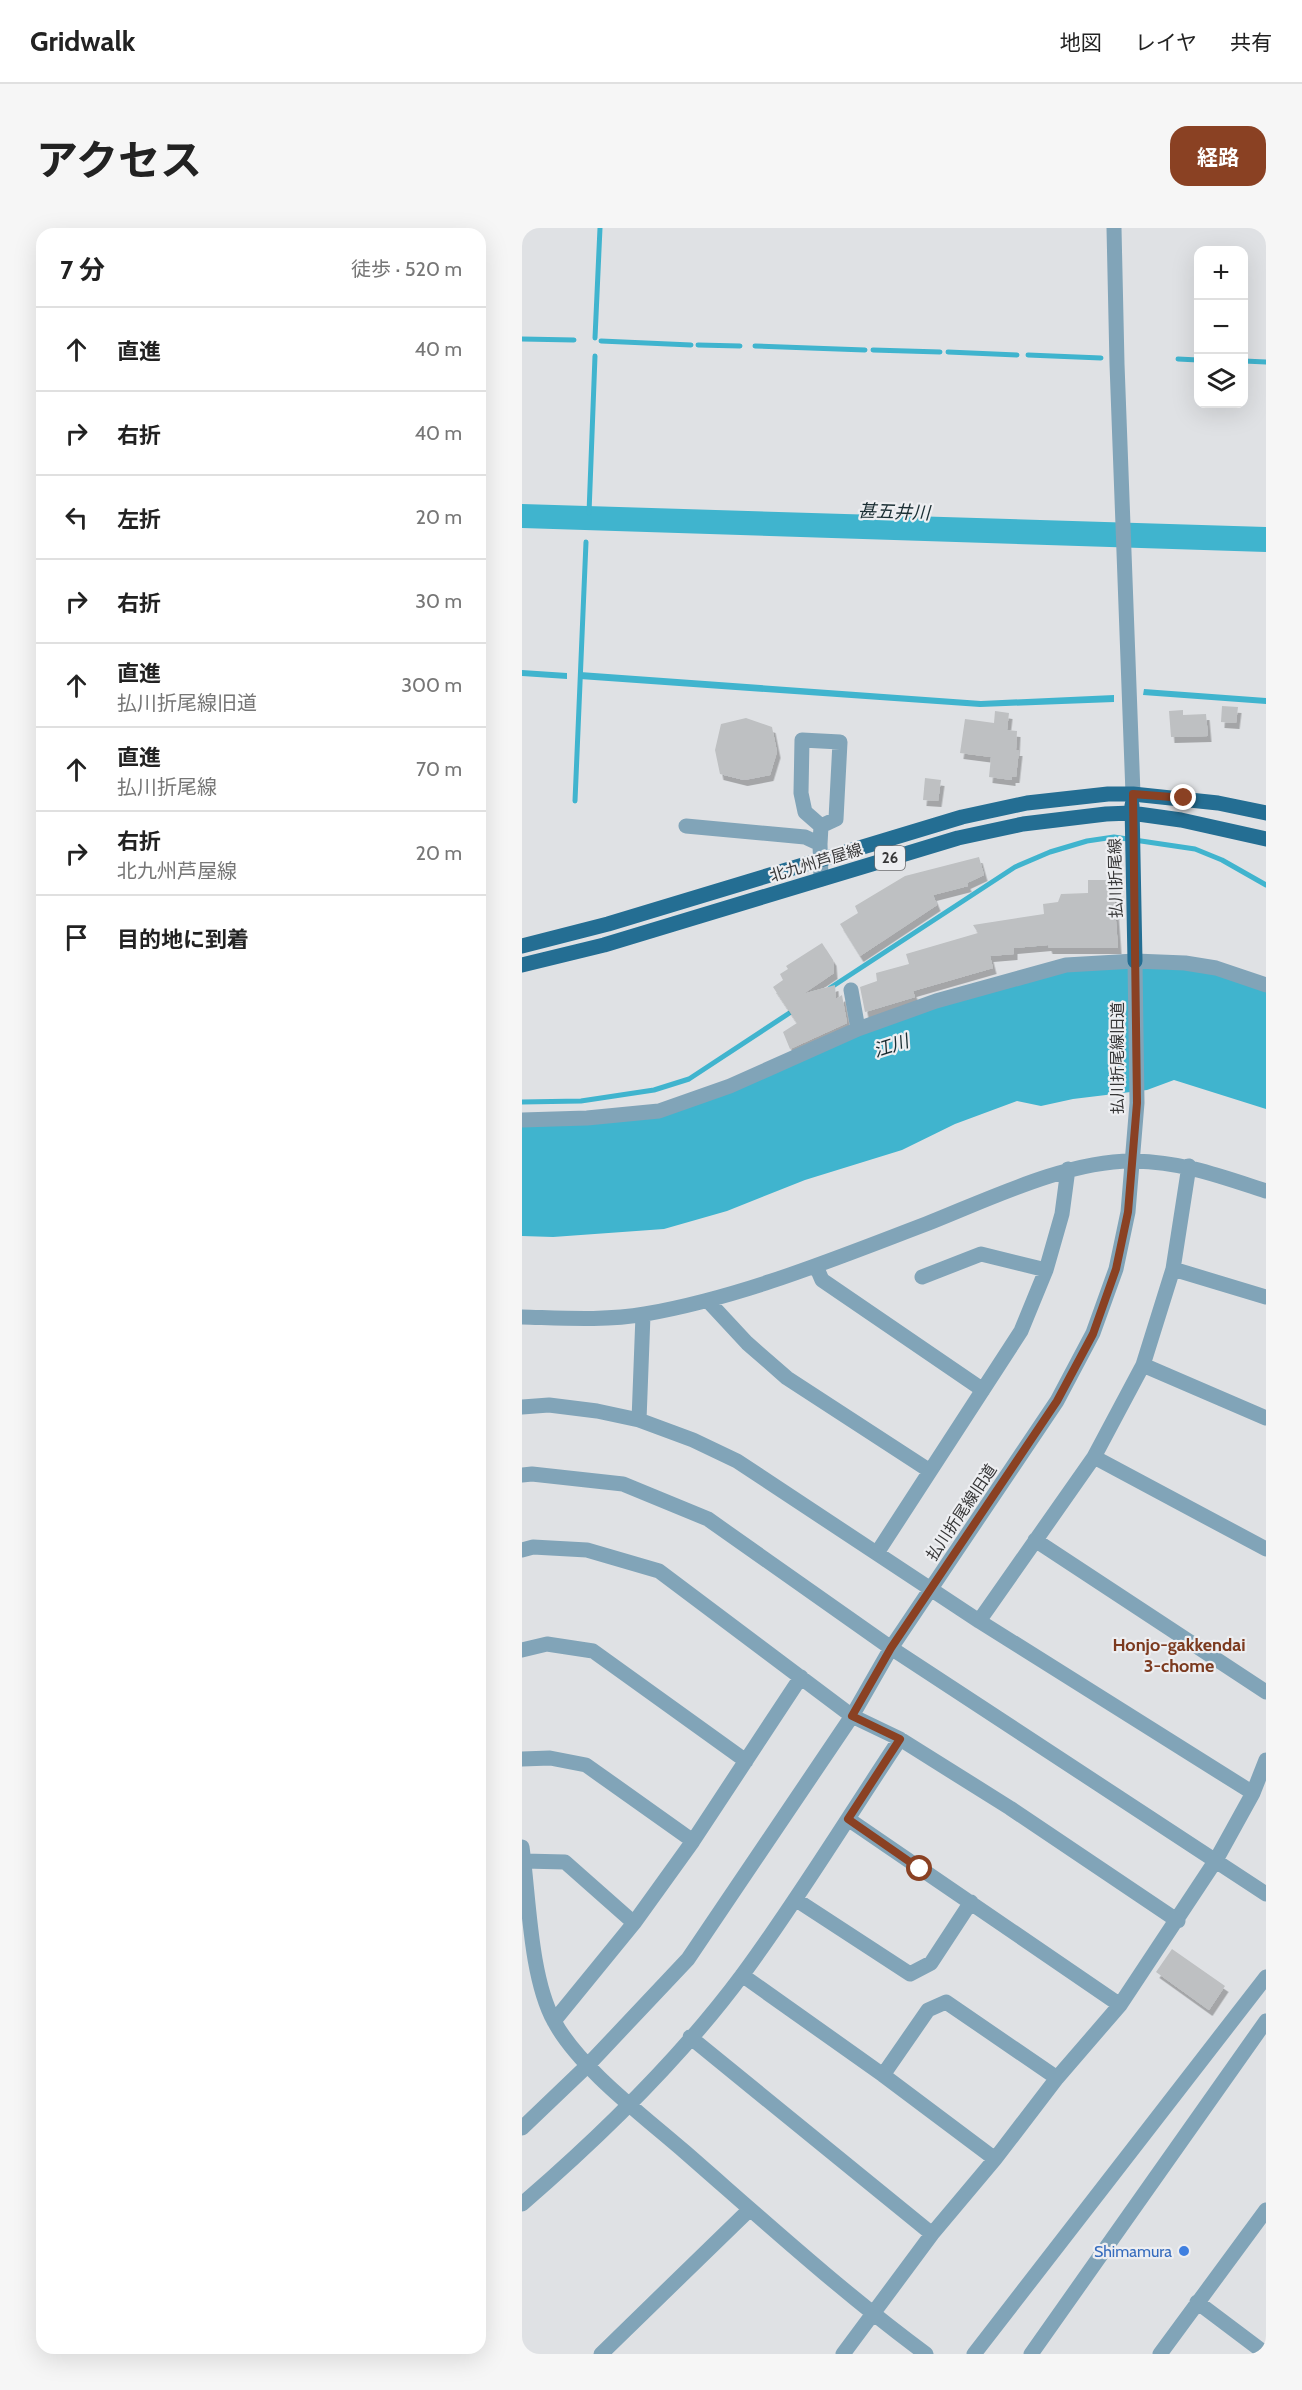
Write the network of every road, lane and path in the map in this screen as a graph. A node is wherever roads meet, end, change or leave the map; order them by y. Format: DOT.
graph roads {
  1 [pos="1114,228"];
  2 [pos="1133,794"];
  3 [pos="1131,813"];
  4 [pos="1266,813"];
  5 [pos="686,826"];
  6 [pos="821,826"];
  7 [pos="1266,839"];
  8 [pos="820,851"];
  9 [pos="821,879"];
  10 [pos="522,945"];
  11 [pos="522,965"];
  12 [pos="1135,965"];
  13 [pos="1266,984"];
  14 [pos="851,990"];
  15 [pos="858,1029"];
  16 [pos="522,1120"];
  17 [pos="1132,1161"];
  18 [pos="1190,1166"];
  19 [pos="1068,1169"];
  20 [pos="1266,1191"];
  21 [pos="816,1266"];
  22 [pos="1173,1269"];
  23 [pos="1046,1270"];
  24 [pos="922,1277"];
  25 [pos="1266,1297"];
  26 [pos="708,1301"];
  27 [pos="643,1315"];
  28 [pos="522,1317"];
  29 [pos="1143,1365"];
  30 [pos="983,1389"];
  31 [pos="522,1407"];
  32 [pos="1266,1418"];
  33 [pos="639,1420"];
  34 [pos="1094,1457"];
  35 [pos="930,1470"];
  36 [pos="522,1475"];
  37 [pos="1035,1540"];
  38 [pos="1266,1549"];
  39 [pos="522,1550"];
  40 [pos="877,1553"];
  41 [pos="930,1590"];
  42 [pos="979,1621"];
  43 [pos="891,1648"];
  44 [pos="522,1650"];
  45 [pos="801,1677"];
  46 [pos="1266,1692"];
  47 [pos="852,1716"];
  48 [pos="900,1739"];
  49 [pos="522,1759"];
  50 [pos="1266,1760"];
  51 [pos="746,1761"];
  52 [pos="1253,1793"];
  53 [pos="848,1819"];
  54 [pos="693,1841"];
  55 [pos="523,1854"];
  56 [pos="1216,1860"];
  57 [pos="1266,1894"];
  58 [pos="795,1899"];
  59 [pos="971,1902"];
  60 [pos="1178,1921"];
  61 [pos="634,1923"];
  62 [pos="742,1975"];
  63 [pos="1266,1977"];
  64 [pos="1120,2005"];
  65 [pos="554,2021"];
  66 [pos="1266,2021"];
  67 [pos="690,2037"];
  68 [pos="588,2065"];
  69 [pos="883,2075"];
  70 [pos="1057,2078"];
  71 [pos="630,2104"];
  72 [pos="522,2128"];
  73 [pos="995,2159"];
  74 [pos="522,2204"];
  75 [pos="750,2208"];
  76 [pos="1266,2210"];
  77 [pos="932,2234"];
  78 [pos="1197,2302"];
  79 [pos="873,2315"];
  80 [pos="601,2354"];
  81 [pos="843,2354"];
  82 [pos="926,2354"];
  83 [pos="974,2354"];
  84 [pos="1031,2354"];
  85 [pos="1160,2354"];
  86 [pos="1266,2354"];
  1 -- 2 [label="street"];
  2 -- 3 [label="main road, 払川折尾線"];
  2 -- 4 [label="main road, 北九州芦屋線 / 26"];
  2 -- 8 [label="main road, 北九州芦屋線 / 26"];
  3 -- 7 [label="main road, 北九州芦屋線 / 26"];
  3 -- 9 [label="main road, 北九州芦屋線 / 26"];
  3 -- 12 [label="main road, 払川折尾線"];
  5 -- 8 [label="street"];
  6 -- 6 [label="street"];
  6 -- 8 [label="street"];
  8 -- 9 [label="street"];
  8 -- 10 [label="main road, 北九州芦屋線 / 26"];
  9 -- 11 [label="main road, 北九州芦屋線 / 26"];
  12 -- 13 [label="street"];
  12 -- 15 [label="street"];
  12 -- 17 [label="street, 払川折尾線旧道"];
  14 -- 15 [label="street"];
  15 -- 16 [label="street"];
  17 -- 18 [label="street"];
  17 -- 19 [label="street"];
  17 -- 41 [label="street, 払川折尾線旧道"];
  18 -- 20 [label="street"];
  18 -- 22 [label="street"];
  19 -- 21 [label="street"];
  19 -- 23 [label="street"];
  21 -- 26 [label="street"];
  21 -- 30 [label="street"];
  22 -- 25 [label="street"];
  22 -- 29 [label="street"];
  23 -- 24 [label="street"];
  23 -- 30 [label="street"];
  26 -- 27 [label="street"];
  26 -- 35 [label="street"];
  27 -- 28 [label="street"];
  27 -- 33 [label="street"];
  29 -- 32 [label="street"];
  29 -- 34 [label="street"];
  30 -- 35 [label="street"];
  31 -- 33 [label="street"];
  33 -- 40 [label="street"];
  34 -- 37 [label="street"];
  34 -- 38 [label="street"];
  35 -- 40 [label="street"];
  36 -- 43 [label="street"];
  37 -- 42 [label="street"];
  37 -- 46 [label="street"];
  39 -- 45 [label="street"];
  40 -- 41 [label="street"];
  41 -- 42 [label="street"];
  41 -- 43 [label="street, 払川折尾線旧道"];
  42 -- 52 [label="street"];
  43 -- 47 [label="street, 払川折尾線旧道"];
  43 -- 56 [label="street"];
  44 -- 51 [label="street"];
  45 -- 47 [label="street"];
  45 -- 51 [label="street"];
  47 -- 48 [label="street"];
  47 -- 68 [label="street, 払川折尾線旧道"];
  48 -- 53 [label="street"];
  48 -- 60 [label="street"];
  49 -- 54 [label="street"];
  50 -- 52 [label="street"];
  51 -- 54 [label="street"];
  52 -- 56 [label="street"];
  53 -- 58 [label="street"];
  53 -- 59 [label="street"];
  54 -- 61 [label="street"];
  55 -- 61 [label="street"];
  55 -- 65 [label="street"];
  56 -- 57 [label="street"];
  56 -- 60 [label="street"];
  58 -- 59 [label="street"];
  58 -- 62 [label="street"];
  59 -- 64 [label="street"];
  60 -- 64 [label="street"];
  61 -- 65 [label="street"];
  62 -- 67 [label="street"];
  62 -- 69 [label="street"];
  63 -- 83 [label="street"];
  64 -- 70 [label="street"];
  65 -- 68 [label="street"];
  66 -- 84 [label="street"];
  67 -- 71 [label="street"];
  67 -- 77 [label="street"];
  68 -- 71 [label="street"];
  68 -- 72 [label="street, 払川折尾線旧道"];
  69 -- 70 [label="street"];
  69 -- 73 [label="street"];
  70 -- 73 [label="street"];
  71 -- 74 [label="street"];
  71 -- 75 [label="street"];
  73 -- 77 [label="street"];
  75 -- 79 [label="street"];
  75 -- 80 [label="street"];
  76 -- 78 [label="street"];
  77 -- 79 [label="street"];
  78 -- 85 [label="street"];
  78 -- 86 [label="street"];
  79 -- 81 [label="street"];
  79 -- 82 [label="street"];
}
